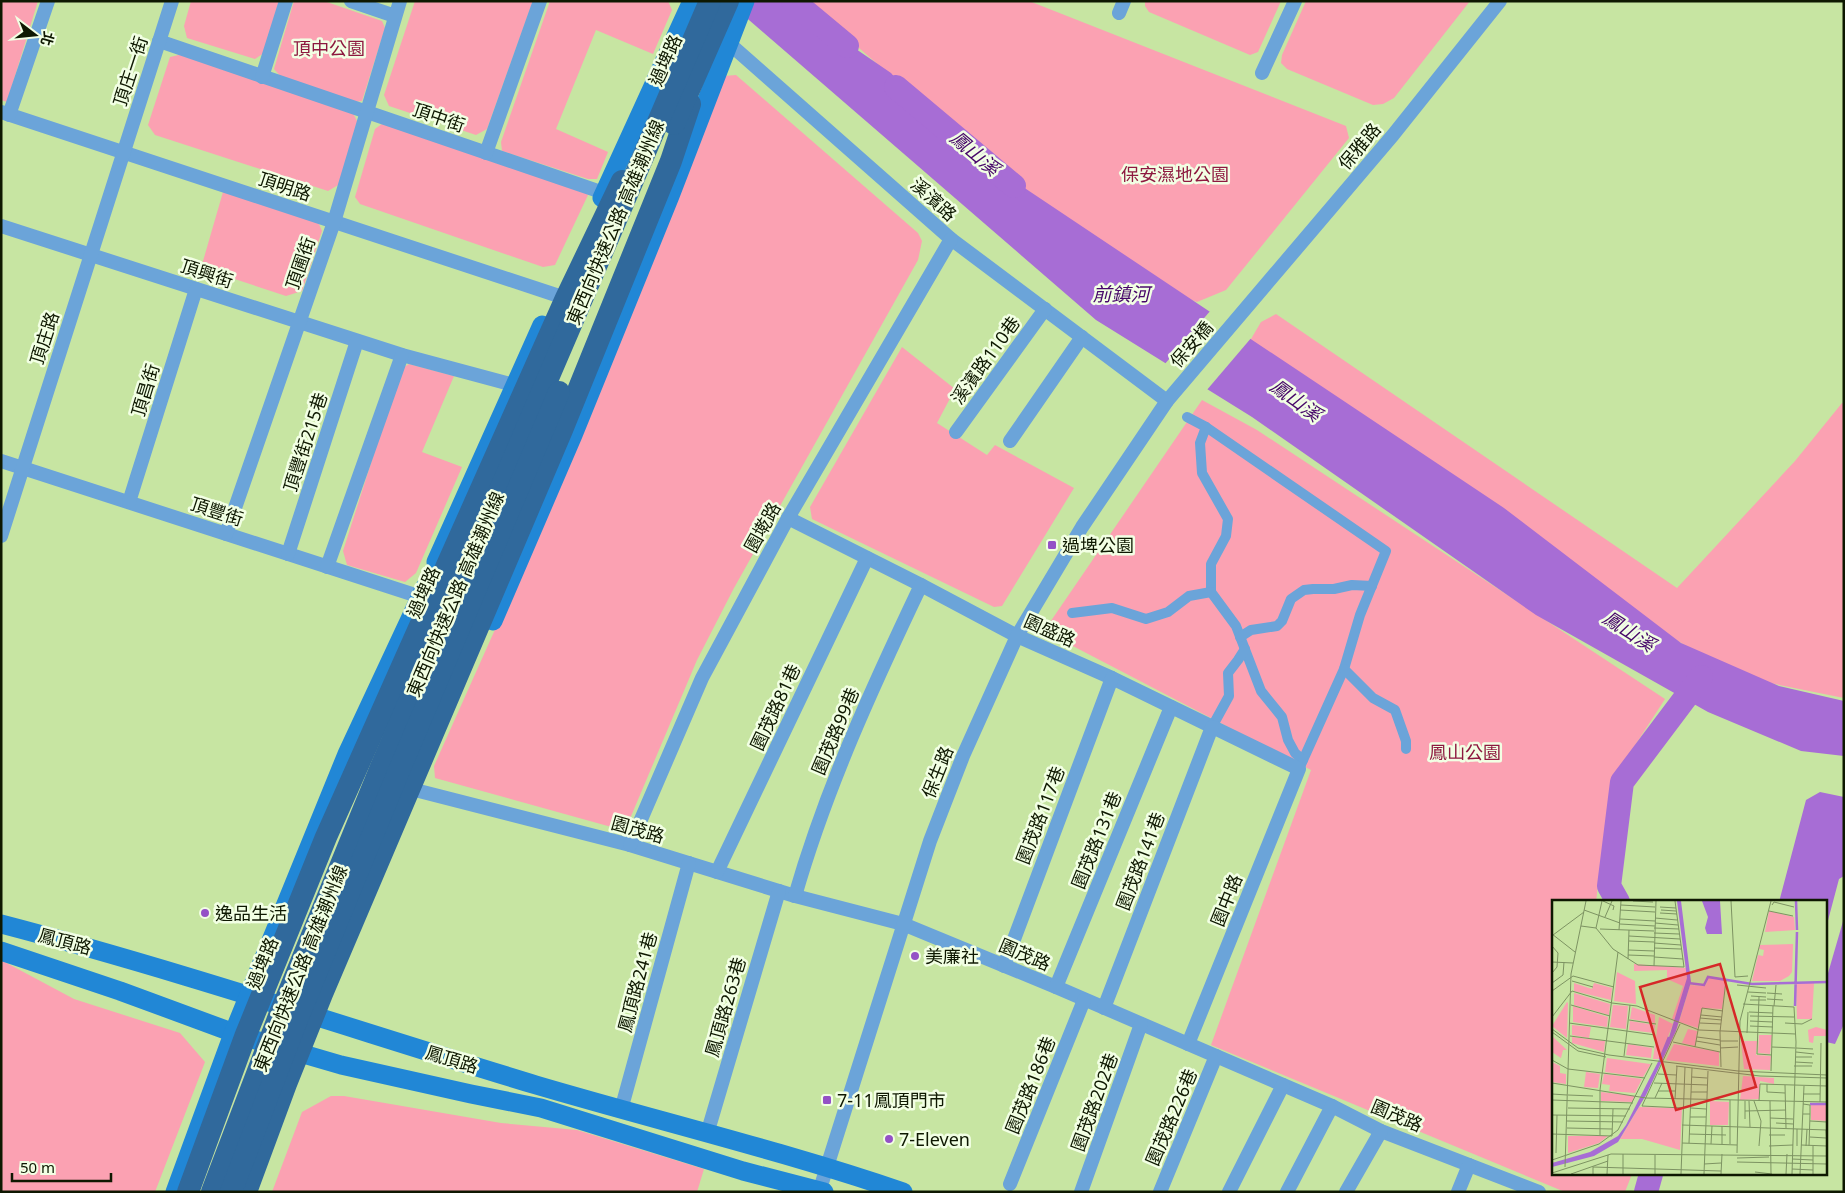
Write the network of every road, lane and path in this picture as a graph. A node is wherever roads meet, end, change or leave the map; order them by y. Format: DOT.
graph roads {
  1 [pos="48,1"];
  2 [pos="172,1"];
  3 [pos="286,1"];
  4 [pos="351,1"];
  5 [pos="400,1"];
  6 [pos="540,1"];
  7 [pos="710,1"];
  8 [pos="1295,1"];
  9 [pos="1500,1"];
  10 [pos="687,4"];
  11 [pos="737,6"];
  12 [pos="396,16"];
  13 [pos="159,41"];
  14 [pos="729,43"];
  15 [pos="700,47"];
  16 [pos="1262,73"];
  17 [pos="262,77"];
  18 [pos="366,112"];
  19 [pos="5,114"];
  20 [pos="123,153"];
  21 [pos="486,153"];
  22 [pos="604,193"];
  23 [pos="334,222"];
  24 [pos="1,226"];
  25 [pos="951,239"];
  26 [pos="91,254"];
  27 [pos="196,290"];
  28 [pos="556,296"];
  29 [pos="1045,309"];
  30 [pos="1244,311"];
  31 [pos="299,323"];
  32 [pos="1082,337"];
  33 [pos="357,341"];
  34 [pos="402,355"];
  35 [pos="514,384"];
  36 [pos="1167,401"];
  37 [pos="1187,418"];
  38 [pos="1206,427"];
  39 [pos="956,432"];
  40 [pos="1010,441"];
  41 [pos="1,460"];
  42 [pos="23,468"];
  43 [pos="129,502"];
  44 [pos="788,518"];
  45 [pos="226,534"];
  46 [pos="1,536"];
  47 [pos="288,554"];
  48 [pos="867,558"];
  49 [pos="327,566"];
  50 [pos="921,584"];
  51 [pos="1372,586"];
  52 [pos="1212,592"];
  53 [pos="421,597"];
  54 [pos="1072,613"];
  55 [pos="1016,636"];
  56 [pos="1240,637"];
  57 [pos="1245,649"];
  58 [pos="1344,669"];
  59 [pos="1112,678"];
  60 [pos="1171,707"];
  61 [pos="1212,726"];
  62 [pos="1406,749"];
  63 [pos="1301,765"];
  64 [pos="419,791"];
  65 [pos="630,845"];
  66 [pos="689,863"];
  67 [pos="717,872"];
  68 [pos="779,891"];
  69 [pos="795,896"];
  70 [pos="1,924"];
  71 [pos="903,924"];
  72 [pos="1,951"];
  73 [pos="1004,966"];
  74 [pos="1056,987"];
  75 [pos="254,998"];
  76 [pos="1084,1000"];
  77 [pos="1104,1008"];
  78 [pos="318,1018"];
  79 [pos="1141,1024"];
  80 [pos="239,1035"];
  81 [pos="1188,1044"];
  82 [pos="303,1054"];
  83 [pos="1216,1056"];
  84 [pos="1283,1085"];
  85 [pos="1332,1106"];
  86 [pos="621,1110"];
  87 [pos="1381,1131"];
  88 [pos="707,1134"];
  89 [pos="1469,1165"];
  90 [pos="827,1167"];
  91 [pos="1010,1184"];
  92 [pos="821,1191"];
  93 [pos="175,1192"];
  94 [pos="188,1192"];
  95 [pos="212,1192"];
  96 [pos="231,1192"];
  97 [pos="246,1192"];
  98 [pos="258,1192"];
  99 [pos="904,1192"];
  100 [pos="1081,1192"];
  101 [pos="1160,1192"];
  102 [pos="1229,1192"];
  103 [pos="1287,1192"];
  104 [pos="1346,1192"];
  105 [pos="1458,1192"];
  106 [pos="1539,1192"];
  1 -- 19 [label="street"];
  2 -- 13 [label="street, 頂庄一街"];
  3 -- 17 [label="street"];
  4 -- 12 [label="street"];
  5 -- 12 [label="street, 頂圃街"];
  6 -- 21 [label="street"];
  7 -- 15 [label="highway, 東西向快速公路 高雄潮州線, bridge"];
  8 -- 16 [label="street"];
  9 -- 30 [label="street, 保雅路"];
  10 -- 14 [label="street, 溪濱路"];
  10 -- 22 [label="main road, 過埤路"];
  11 -- 14 [label="main road"];
  11 -- 15 [label="highway, 東西向快速公路 高雄潮州線, bridge"];
  12 -- 18 [label="street, 頂圃街"];
  13 -- 17 [label="street, 頂中街"];
  13 -- 20 [label="street, 頂庄一街"];
  14 -- 25 [label="street, 溪濱路"];
  14 -- 64 [label="main road"];
  15 -- 75 [label="highway, bridge"];
  15 -- 78 [label="highway, bridge"];
  15 -- 95 [label="highway, 東西向快速公路 高雄潮州線, bridge"];
  15 -- 96 [label="highway, 東西向快速公路 高雄潮州線, bridge"];
  17 -- 18 [label="street, 頂中街"];
  18 -- 21 [label="street, 頂中街"];
  18 -- 23 [label="street, 頂圃街"];
  19 -- 20 [label="street, 頂明路"];
  20 -- 23 [label="street, 頂明路"];
  20 -- 26 [label="street, 頂庄路"];
  21 -- 22 [label="street, 頂中街"];
  22 -- 28 [label="main road, 過埤路"];
  23 -- 28 [label="street, 頂明路"];
  23 -- 31 [label="street, 頂圃街"];
  24 -- 26 [label="street, 頂興街"];
  25 -- 29 [label="street, 溪濱路"];
  25 -- 44 [label="street, 園墘路"];
  26 -- 27 [label="street, 頂興街"];
  26 -- 42 [label="street, 頂庄路"];
  27 -- 31 [label="street, 頂興街"];
  27 -- 43 [label="street, 頂昌街"];
  28 -- 35 [label="main road, 過埤路"];
  29 -- 32 [label="street, 溪濱路"];
  29 -- 39 [label="street, 溪濱路110巷"];
  30 -- 36 [label="street, 保安橋"];
  31 -- 33 [label="street, 頂興街"];
  31 -- 45 [label="street, 頂圃街"];
  32 -- 36 [label="street, 溪濱路"];
  32 -- 40 [label="street"];
  33 -- 34 [label="street, 頂興街"];
  33 -- 47 [label="street, 頂豐街215巷"];
  34 -- 35 [label="street, 頂興街"];
  34 -- 49 [label="street"];
  35 -- 53 [label="main road, 過埤路"];
  36 -- 55 [label="street, 保生路"];
  37 -- 38 [label="street"];
  38 -- 51 [label="street"];
  38 -- 52 [label="street"];
  41 -- 42 [label="street, 頂豐街"];
  42 -- 43 [label="street, 頂豐街"];
  42 -- 46 [label="street, 頂庄路"];
  43 -- 45 [label="street, 頂豐街"];
  44 -- 48 [label="street, 園盛路"];
  44 -- 65 [label="street, 園墘路"];
  45 -- 47 [label="street, 頂豐街"];
  47 -- 49 [label="street, 頂豐街"];
  48 -- 50 [label="street, 園盛路"];
  48 -- 67 [label="street, 園茂路81巷"];
  49 -- 53 [label="street, 頂豐街"];
  50 -- 55 [label="street, 園盛路"];
  50 -- 69 [label="street, 園茂路99巷"];
  51 -- 56 [label="street"];
  51 -- 58 [label="street"];
  52 -- 54 [label="street"];
  52 -- 56 [label="street"];
  53 -- 75 [label="main road, 過埤路"];
  55 -- 59 [label="street, 園盛路"];
  55 -- 71 [label="street, 保生路"];
  56 -- 57 [label="street"];
  57 -- 61 [label="street"];
  57 -- 63 [label="street"];
  58 -- 62 [label="street"];
  58 -- 63 [label="street"];
  59 -- 60 [label="street, 園盛路"];
  59 -- 73 [label="street, 園茂路117巷"];
  60 -- 61 [label="street, 園盛路"];
  60 -- 74 [label="street, 園茂路131巷"];
  61 -- 63 [label="street, 園盛路"];
  61 -- 77 [label="street, 園茂路141巷"];
  63 -- 81 [label="street, 園中路"];
  64 -- 65 [label="street, 園茂路"];
  64 -- 78 [label="main road"];
  65 -- 66 [label="street, 園茂路"];
  66 -- 67 [label="street, 園茂路"];
  66 -- 86 [label="street, 鳳頂路241巷"];
  67 -- 68 [label="street, 園茂路"];
  68 -- 69 [label="street, 園茂路"];
  68 -- 88 [label="street, 鳳頂路263巷"];
  69 -- 71 [label="street, 園茂路"];
  70 -- 75 [label="main road, 鳳頂路"];
  71 -- 73 [label="street, 園茂路"];
  71 -- 90 [label="street, 保生路"];
  72 -- 80 [label="main road, 鳳頂路"];
  73 -- 74 [label="street, 園茂路"];
  74 -- 76 [label="street, 園茂路"];
  75 -- 78 [label="main road, 鳳頂路"];
  75 -- 80 [label="highway"];
  76 -- 77 [label="street, 園茂路"];
  76 -- 91 [label="street, 園茂路186巷"];
  77 -- 79 [label="street, 園茂路"];
  78 -- 82 [label="highway"];
  78 -- 86 [label="main road, 鳳頂路"];
  79 -- 81 [label="street, 園茂路"];
  79 -- 100 [label="street, 園茂路202巷"];
  80 -- 82 [label="main road, 鳳頂路"];
  80 -- 93 [label="main road"];
  80 -- 94 [label="highway"];
  81 -- 83 [label="street, 園茂路"];
  82 -- 92 [label="main road, 鳳頂路"];
  82 -- 97 [label="highway"];
  82 -- 98 [label="main road"];
  83 -- 84 [label="street, 園茂路"];
  83 -- 101 [label="street, 園茂路226巷"];
  84 -- 85 [label="street, 園茂路"];
  84 -- 102 [label="street"];
  85 -- 87 [label="street, 園茂路"];
  85 -- 103 [label="street"];
  86 -- 88 [label="main road, 鳳頂路"];
  87 -- 89 [label="street, 園茂路"];
  87 -- 104 [label="street"];
  88 -- 90 [label="main road, 鳳頂路"];
  89 -- 105 [label="street"];
  89 -- 106 [label="street, 園茂路"];
  90 -- 92 [label="street, 保生路"];
  90 -- 99 [label="main road, 鳳頂路"];
}
